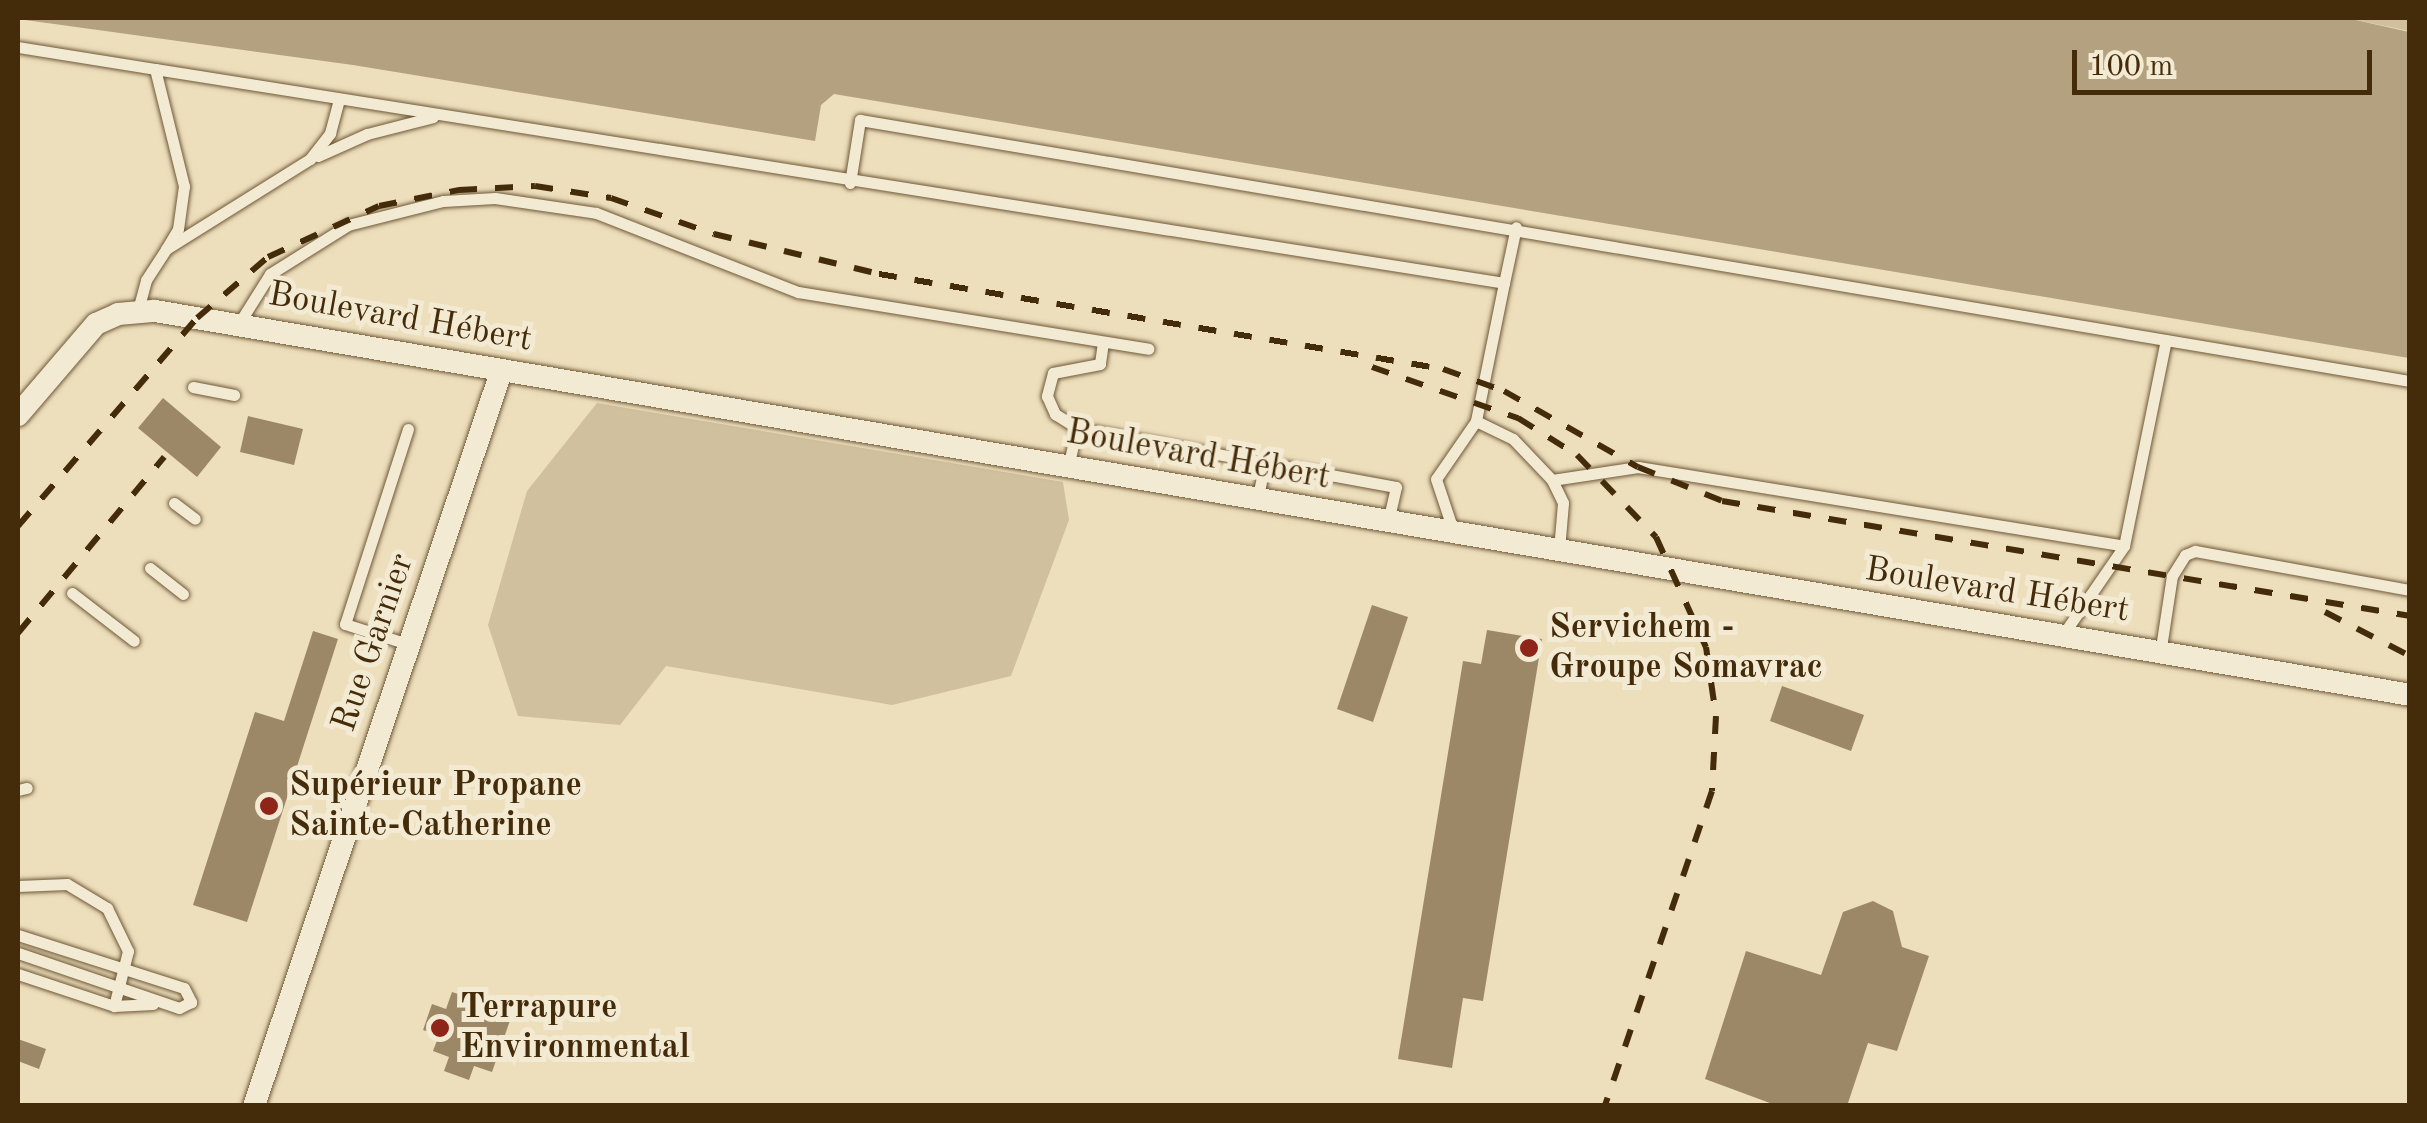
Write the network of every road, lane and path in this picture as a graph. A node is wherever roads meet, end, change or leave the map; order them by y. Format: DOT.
graph roads {
  1 [pos="18,47"];
  2 [pos="155,69"];
  3 [pos="339,98"];
  4 [pos="445,116"];
  5 [pos="310,160"];
  6 [pos="850,183"];
  7 [pos="1516,227"];
  8 [pos="166,249"];
  9 [pos="1504,283"];
  10 [pos="138,310"];
  11 [pos="238,325"];
  12 [pos="2166,340"];
  13 [pos="1103,342"];
  14 [pos="1148,350"];
  15 [pos="501,372"];
  16 [pos="2410,381"];
  17 [pos="192,386"];
  18 [pos="234,395"];
  19 [pos="18,414"];
  20 [pos="1476,421"];
  21 [pos="408,428"];
  22 [pos="1077,428"];
  23 [pos="1265,463"];
  24 [pos="1068,469"];
  25 [pos="1552,480"];
  26 [pos="1257,502"];
  27 [pos="174,503"];
  28 [pos="194,519"];
  29 [pos="1387,524"];
  30 [pos="1454,534"];
  31 [pos="2124,546"];
  32 [pos="1559,552"];
  33 [pos="150,568"];
  34 [pos="2410,590"];
  35 [pos="72,592"];
  36 [pos="182,594"];
  37 [pos="2062,637"];
  38 [pos="134,641"];
  39 [pos="411,645"];
  40 [pos="2160,654"];
  41 [pos="2410,695"];
  42 [pos="18,886"];
  43 [pos="18,936"];
  44 [pos="18,953"];
  45 [pos="127,970"];
  46 [pos="18,974"];
  47 [pos="121,989"];
  48 [pos="162,1003"];
  49 [pos="114,1006"];
  50 [pos="254,1106"];
  1 -- 2 [label="lane"];
  2 -- 3 [label="lane"];
  2 -- 8 [label="lane"];
  3 -- 4 [label="lane"];
  3 -- 5 [label="lane"];
  4 -- 5 [label="lane"];
  4 -- 6 [label="lane"];
  5 -- 8 [label="lane"];
  6 -- 7 [label="lane"];
  6 -- 9 [label="lane"];
  7 -- 9 [label="lane"];
  7 -- 12 [label="lane"];
  8 -- 10 [label="lane"];
  9 -- 20 [label="lane"];
  10 -- 11 [label="street, Boulevard Hébert"];
  10 -- 19 [label="street"];
  11 -- 13 [label="lane"];
  11 -- 15 [label="street, Boulevard Hébert"];
  12 -- 16 [label="lane"];
  12 -- 31 [label="lane"];
  13 -- 14 [label="lane"];
  13 -- 22 [label="lane"];
  15 -- 24 [label="street, Boulevard Hébert"];
  15 -- 39 [label="street, Rue Garnier"];
  17 -- 18 [label="lane"];
  20 -- 25 [label="lane"];
  20 -- 30 [label="lane"];
  21 -- 39 [label="lane"];
  22 -- 23 [label="lane"];
  22 -- 24 [label="lane"];
  23 -- 26 [label="lane"];
  23 -- 29 [label="lane"];
  24 -- 26 [label="street, Boulevard Hébert"];
  25 -- 31 [label="lane"];
  25 -- 32 [label="lane"];
  26 -- 29 [label="street, Boulevard Hébert"];
  27 -- 28 [label="lane"];
  29 -- 30 [label="street, Boulevard Hébert"];
  30 -- 32 [label="street, Boulevard Hébert"];
  31 -- 37 [label="lane"];
  32 -- 37 [label="street, Boulevard Hébert"];
  33 -- 36 [label="lane"];
  34 -- 40 [label="lane"];
  35 -- 38 [label="lane"];
  37 -- 40 [label="street, Boulevard Hébert"];
  39 -- 50 [label="street, Rue Garnier"];
  40 -- 41 [label="street, Boulevard Hébert"];
  42 -- 45 [label="lane"];
  43 -- 45 [label="lane"];
  44 -- 47 [label="lane"];
  45 -- 47 [label="lane"];
  45 -- 48 [label="lane"];
  46 -- 49 [label="lane"];
  47 -- 48 [label="lane"];
  47 -- 49 [label="lane"];
  48 -- 49 [label="lane"];
}
